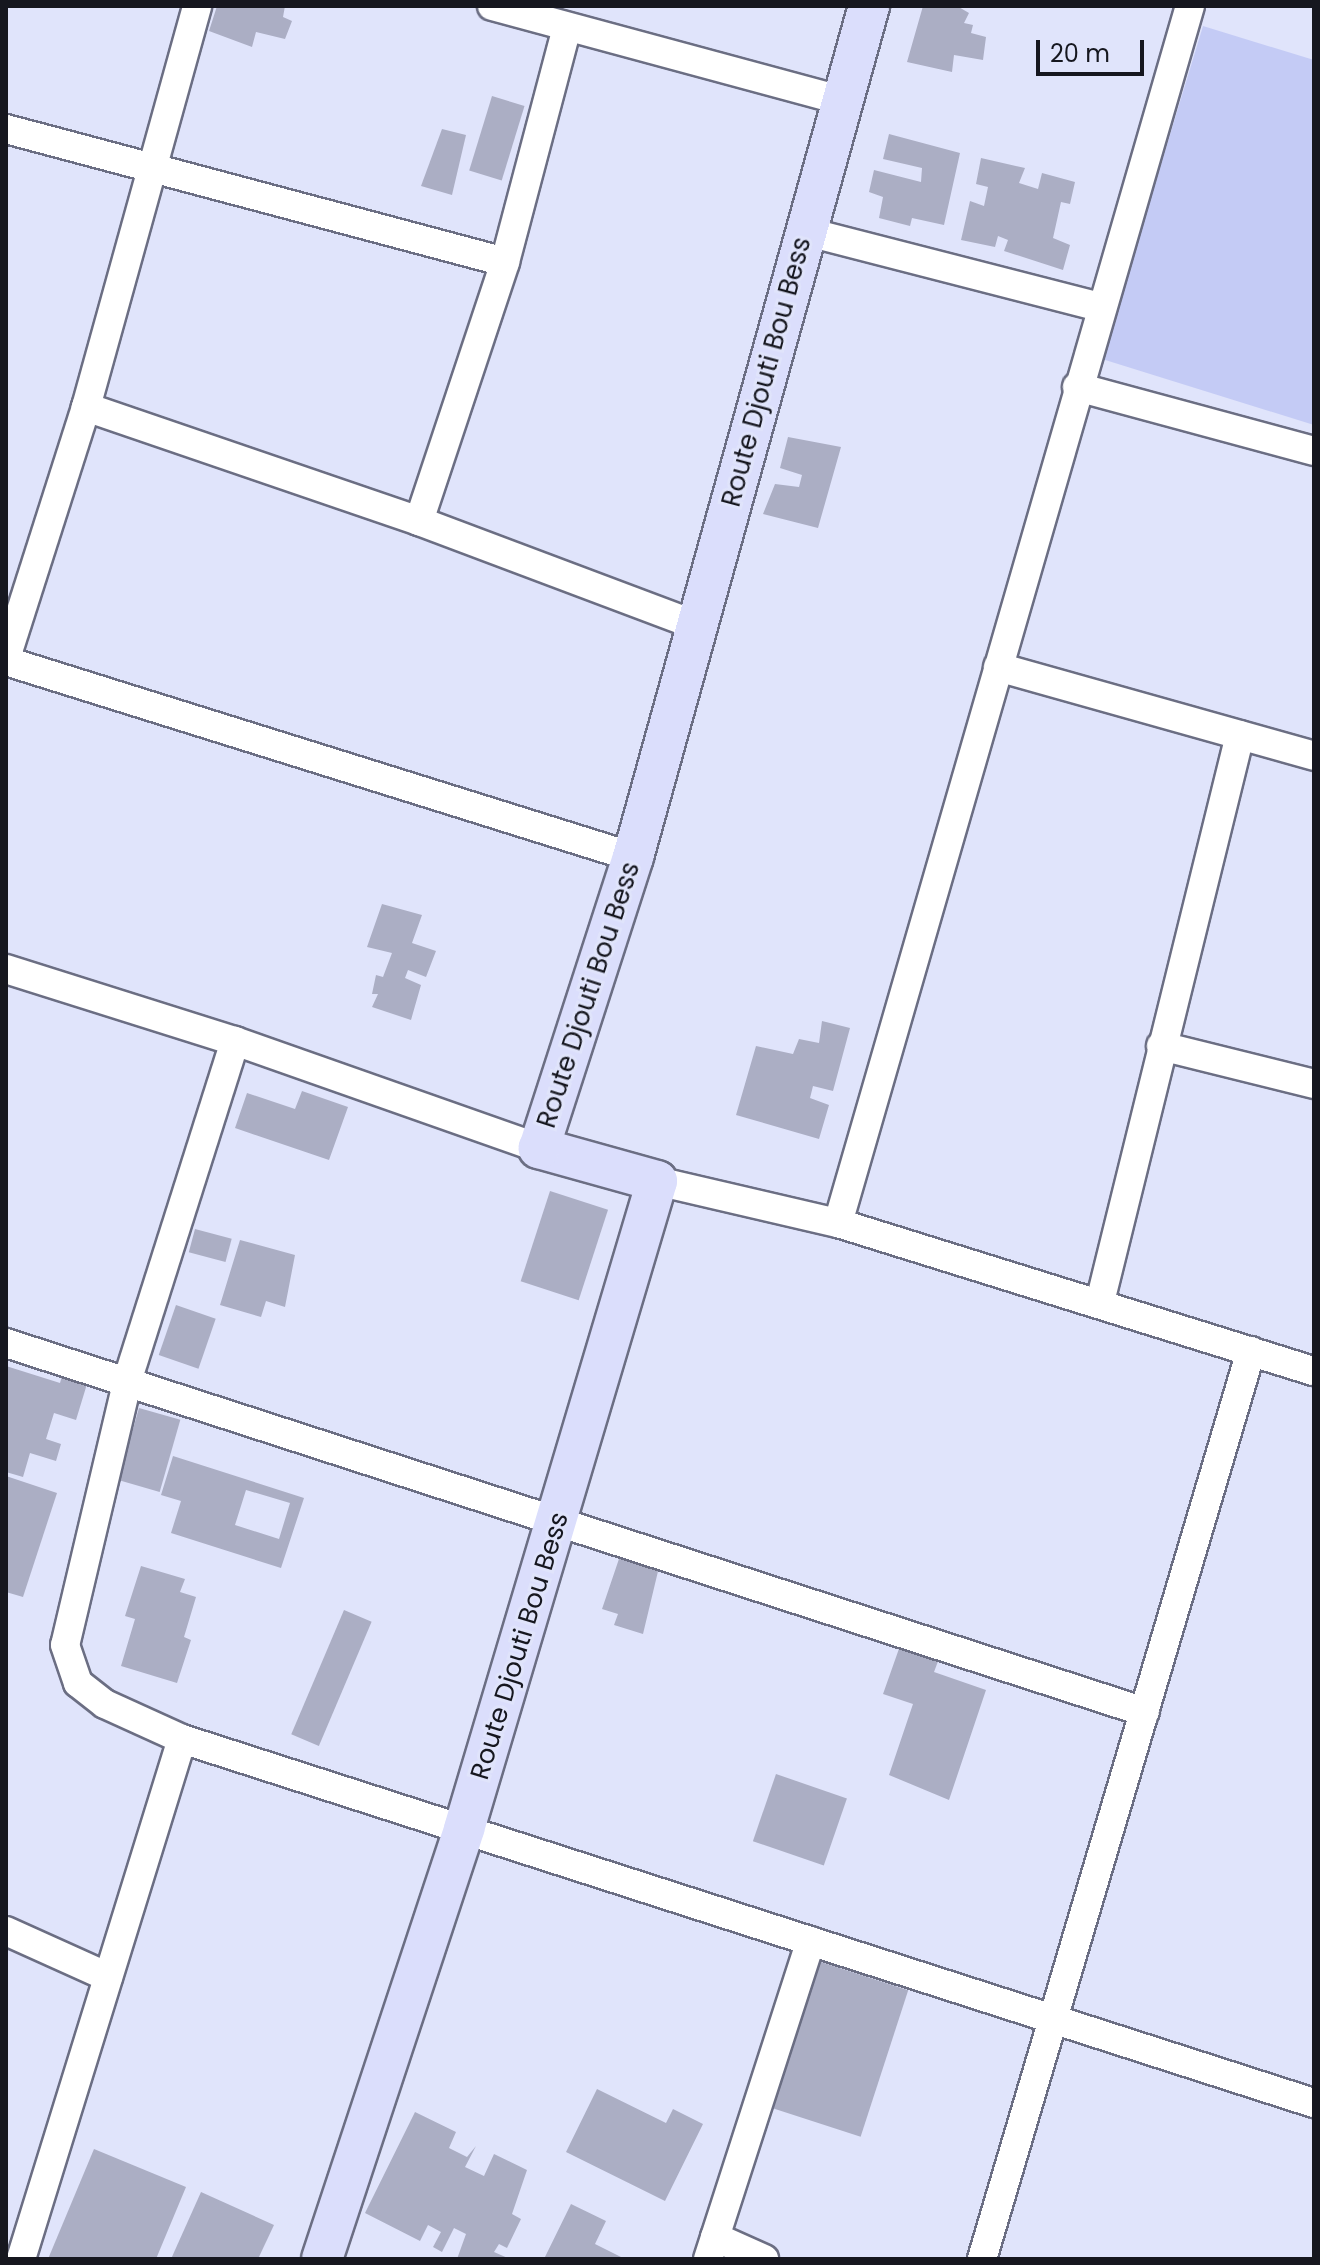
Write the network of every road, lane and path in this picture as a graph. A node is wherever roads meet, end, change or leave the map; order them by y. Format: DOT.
graph roads {
  1 [pos="197,6"];
  2 [pos="492,6"];
  3 [pos="869,6"];
  4 [pos="1190,6"];
  5 [pos="567,28"];
  6 [pos="840,100"];
  7 [pos="6,129"];
  8 [pos="152,164"];
  9 [pos="804,231"];
  10 [pos="505,262"];
  11 [pos="1100,307"];
  12 [pos="1077,387"];
  13 [pos="86,407"];
  14 [pos="1314,451"];
  15 [pos="419,521"];
  16 [pos="698,626"];
  17 [pos="6,660"];
  18 [pos="998,667"];
  19 [pos="1240,735"];
  20 [pos="1314,756"];
  21 [pos="633,857"];
  22 [pos="6,969"];
  23 [pos="235,1041"];
  24 [pos="1161,1046"];
  25 [pos="1314,1084"];
  26 [pos="539,1148"];
  27 [pos="657,1181"];
  28 [pos="838,1223"];
  29 [pos="1100,1302"];
  30 [pos="6,1343"];
  31 [pos="1251,1351"];
  32 [pos="1314,1371"];
  33 [pos="128,1379"];
  34 [pos="559,1520"];
  35 [pos="1145,1712"];
  36 [pos="182,1739"];
  37 [pos="464,1829"];
  38 [pos="6,1931"];
  39 [pos="811,1941"];
  40 [pos="108,1977"];
  41 [pos="1055,2020"];
  42 [pos="1314,2103"];
  43 [pos="711,2248"];
  44 [pos="21,2259"];
  45 [pos="322,2259"];
  46 [pos="764,2259"];
  47 [pos="982,2259"];
  1 -- 8 [label="street"];
  2 -- 5 [label="street"];
  3 -- 6 [label="main road, Route Djouti Bou Bess"];
  4 -- 11 [label="street"];
  5 -- 6 [label="street"];
  5 -- 10 [label="street"];
  6 -- 9 [label="main road, Route Djouti Bou Bess"];
  7 -- 8 [label="street"];
  8 -- 10 [label="street"];
  8 -- 13 [label="street"];
  9 -- 11 [label="street"];
  9 -- 16 [label="main road, Route Djouti Bou Bess"];
  10 -- 15 [label="street"];
  11 -- 12 [label="street"];
  12 -- 14 [label="street"];
  12 -- 18 [label="street"];
  13 -- 15 [label="street"];
  13 -- 17 [label="street"];
  15 -- 16 [label="street"];
  16 -- 21 [label="main road, Route Djouti Bou Bess"];
  17 -- 21 [label="street"];
  18 -- 19 [label="street"];
  18 -- 28 [label="street"];
  19 -- 20 [label="street"];
  19 -- 24 [label="street"];
  21 -- 26 [label="main road, Route Djouti Bou Bess"];
  22 -- 23 [label="street"];
  23 -- 26 [label="street"];
  23 -- 33 [label="street"];
  24 -- 25 [label="street"];
  24 -- 29 [label="street"];
  26 -- 27 [label="main road, Route Djouti Bou Bess"];
  27 -- 28 [label="street"];
  27 -- 34 [label="main road, Route Djouti Bou Bess"];
  28 -- 29 [label="street"];
  29 -- 31 [label="street"];
  30 -- 33 [label="street"];
  31 -- 32 [label="street"];
  31 -- 35 [label="street"];
  33 -- 34 [label="street"];
  33 -- 36 [label="street"];
  34 -- 35 [label="street"];
  34 -- 37 [label="main road, Route Djouti Bou Bess"];
  35 -- 41 [label="street"];
  36 -- 37 [label="street"];
  36 -- 40 [label="street"];
  37 -- 39 [label="street"];
  37 -- 45 [label="main road, Route Djouti Bou Bess"];
  38 -- 40 [label="street"];
  39 -- 41 [label="street"];
  39 -- 43 [label="street"];
  40 -- 44 [label="street"];
  41 -- 42 [label="street"];
  41 -- 47 [label="street"];
  43 -- 46 [label="street"];
}
